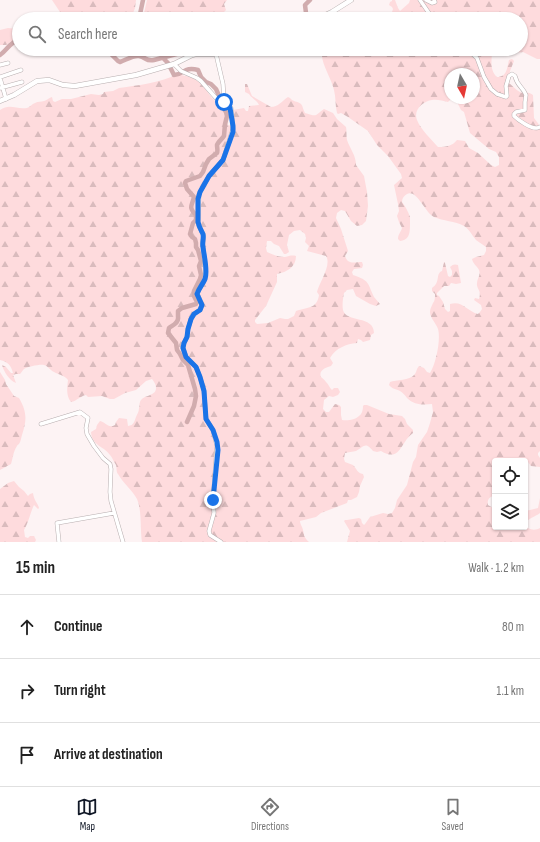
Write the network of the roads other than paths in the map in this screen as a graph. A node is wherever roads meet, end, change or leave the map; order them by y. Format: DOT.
graph roads {
  1 [pos="351,0"];
  2 [pos="420,0"];
  3 [pos="426,0"];
  4 [pos="434,0"];
  5 [pos="332,12"];
  6 [pos="428,12"];
  7 [pos="190,56"];
  8 [pos="216,56"];
  9 [pos="475,56"];
  10 [pos="8,63"];
  11 [pos="174,64"];
  12 [pos="0,65"];
  13 [pos="21,70"];
  14 [pos="0,77"];
  15 [pos="22,82"];
  16 [pos="1,88"];
  17 [pos="6,99"];
  18 [pos="0,101"];
  19 [pos="224,102"];
  20 [pos="540,127"];
  21 [pos="42,424"];
  22 [pos="114,514"];
  23 [pos="59,542"];
  24 [pos="123,542"];
  25 [pos="221,542"];
  1 -- 5 [label="main road"];
  2 -- 6 [label="street"];
  3 -- 4 [label="street"];
  7 -- 11 [label="main road"];
  8 -- 19 [label="street"];
  9 -- 20 [label="street"];
  10 -- 12 [label="street"];
  11 -- 17 [label="main road"];
  11 -- 19 [label="street"];
  13 -- 14 [label="street"];
  14 -- 16 [label="street"];
  15 -- 16 [label="street"];
  16 -- 17 [label="street"];
  17 -- 18 [label="main road"];
  19 -- 25 [label="street"];
  21 -- 22 [label="street"];
  22 -- 23 [label="street"];
  22 -- 24 [label="street"];
}
